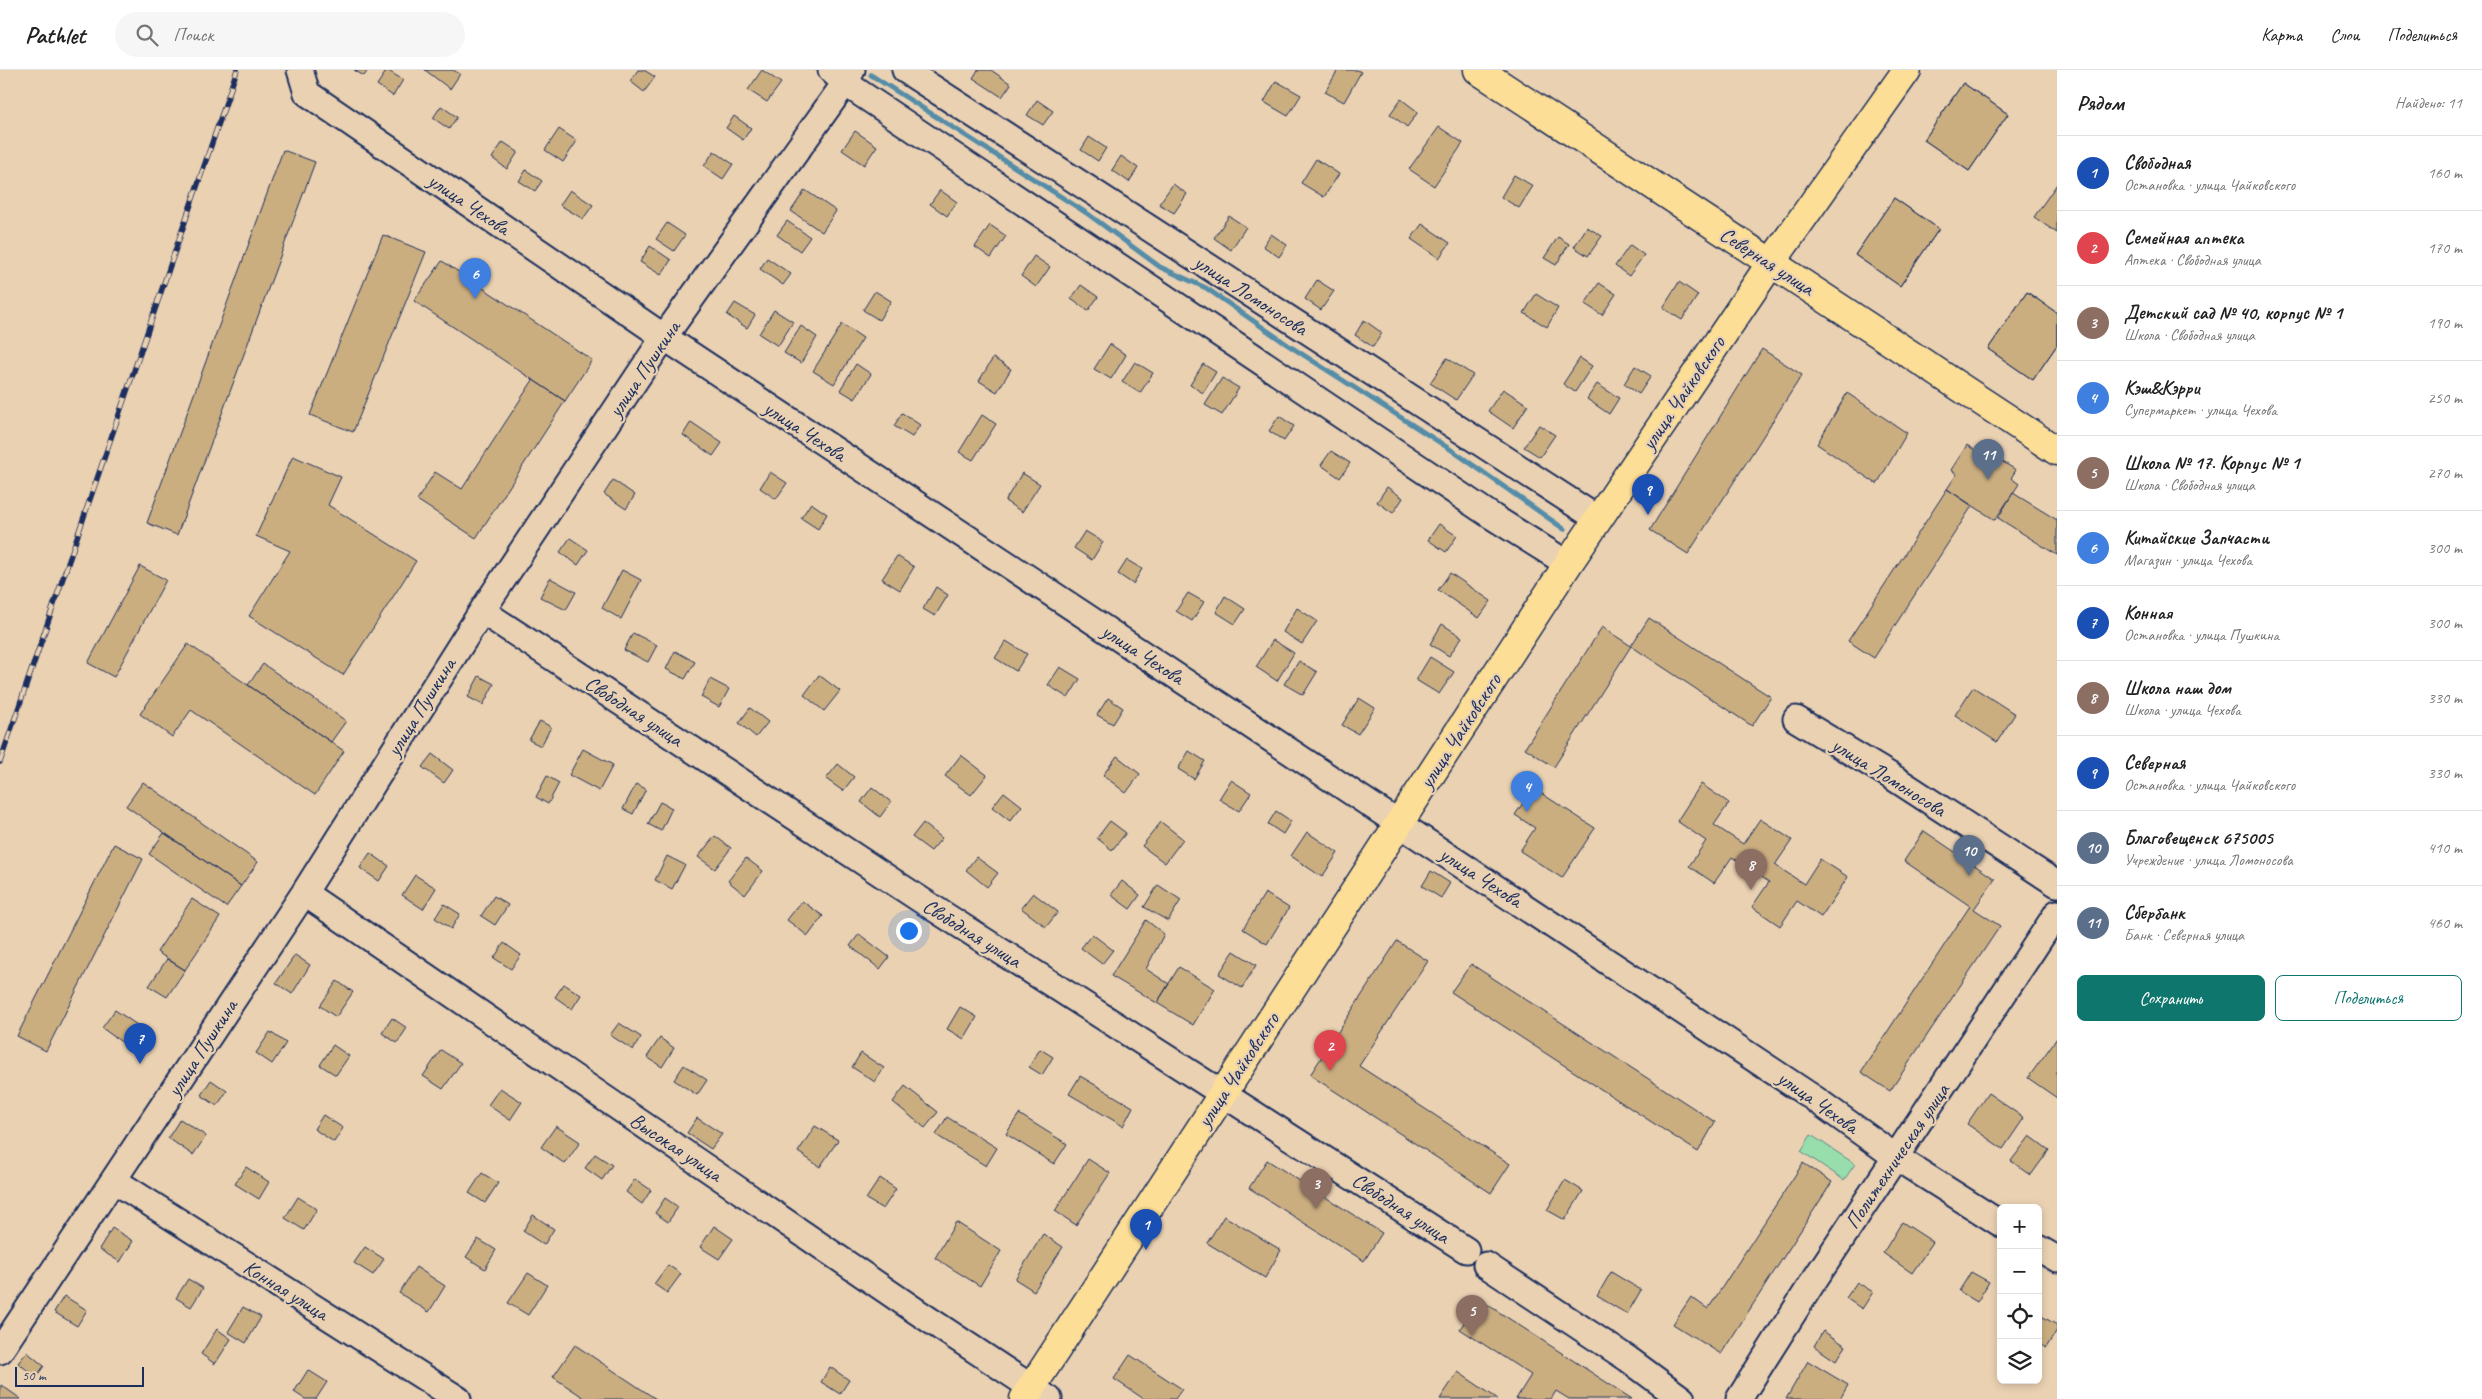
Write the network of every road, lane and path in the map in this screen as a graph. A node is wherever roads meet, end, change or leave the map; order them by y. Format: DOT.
graph roads {
  1 [pos="300,70"];
  2 [pos="905,70"];
  3 [pos="1478,70"];
  4 [pos="1907,70"];
  5 [pos="843,74"];
  6 [pos="1771,263"];
  7 [pos="664,337"];
  8 [pos="2057,451"];
  9 [pos="1598,520"];
  10 [pos="1568,564"];
  11 [pos="482,611"];
  12 [pos="1796,719"];
  13 [pos="1400,824"];
  14 [pos="2057,884"];
  15 [pos="304,893"];
  16 [pos="2057,914"];
  17 [pos="1223,1093"];
  18 [pos="1897,1158"];
  19 [pos="115,1181"];
  20 [pos="1997,1221"];
  21 [pos="2040,1249"];
  22 [pos="1466,1250"];
  23 [pos="2057,1260"];
  24 [pos="1486,1265"];
  25 [pos="0,1351"];
  26 [pos="1035,1395"];
  27 [pos="458,1399"];
  28 [pos="1682,1399"];
  29 [pos="1739,1399"];
  1 -- 7 [label="street, улица Чехова"];
  2 -- 9 [label="street, улица Ломоносова"];
  3 -- 6 [label="main road, Северная улица"];
  4 -- 6 [label="main road, улица Чайковского"];
  5 -- 7 [label="street, улица Пушкина"];
  5 -- 10 [label="street"];
  6 -- 8 [label="main road, Северная улица"];
  6 -- 9 [label="main road, улица Чайковского"];
  7 -- 11 [label="street, улица Пушкина"];
  7 -- 13 [label="street, улица Чехова"];
  9 -- 10 [label="main road, улица Чайковского"];
  10 -- 13 [label="main road, улица Чайковского"];
  11 -- 15 [label="street, улица Пушкина"];
  11 -- 17 [label="street, Свободная улица"];
  12 -- 14 [label="street, улица Ломоносова"];
  13 -- 17 [label="main road, улица Чайковского"];
  13 -- 18 [label="street, улица Чехова"];
  15 -- 19 [label="street, улица Пушкина"];
  15 -- 26 [label="street, Высокая улица"];
  16 -- 18 [label="street, Политехническая улица"];
  17 -- 22 [label="street, Свободная улица"];
  17 -- 26 [label="main road, улица Чайковского"];
  18 -- 20 [label="street, улица Чехова"];
  18 -- 29 [label="street, Политехническая улица"];
  19 -- 25 [label="street, улица Пушкина"];
  19 -- 27 [label="street, Конная улица"];
  21 -- 23 [label="street"];
  24 -- 28 [label="street"];
}
